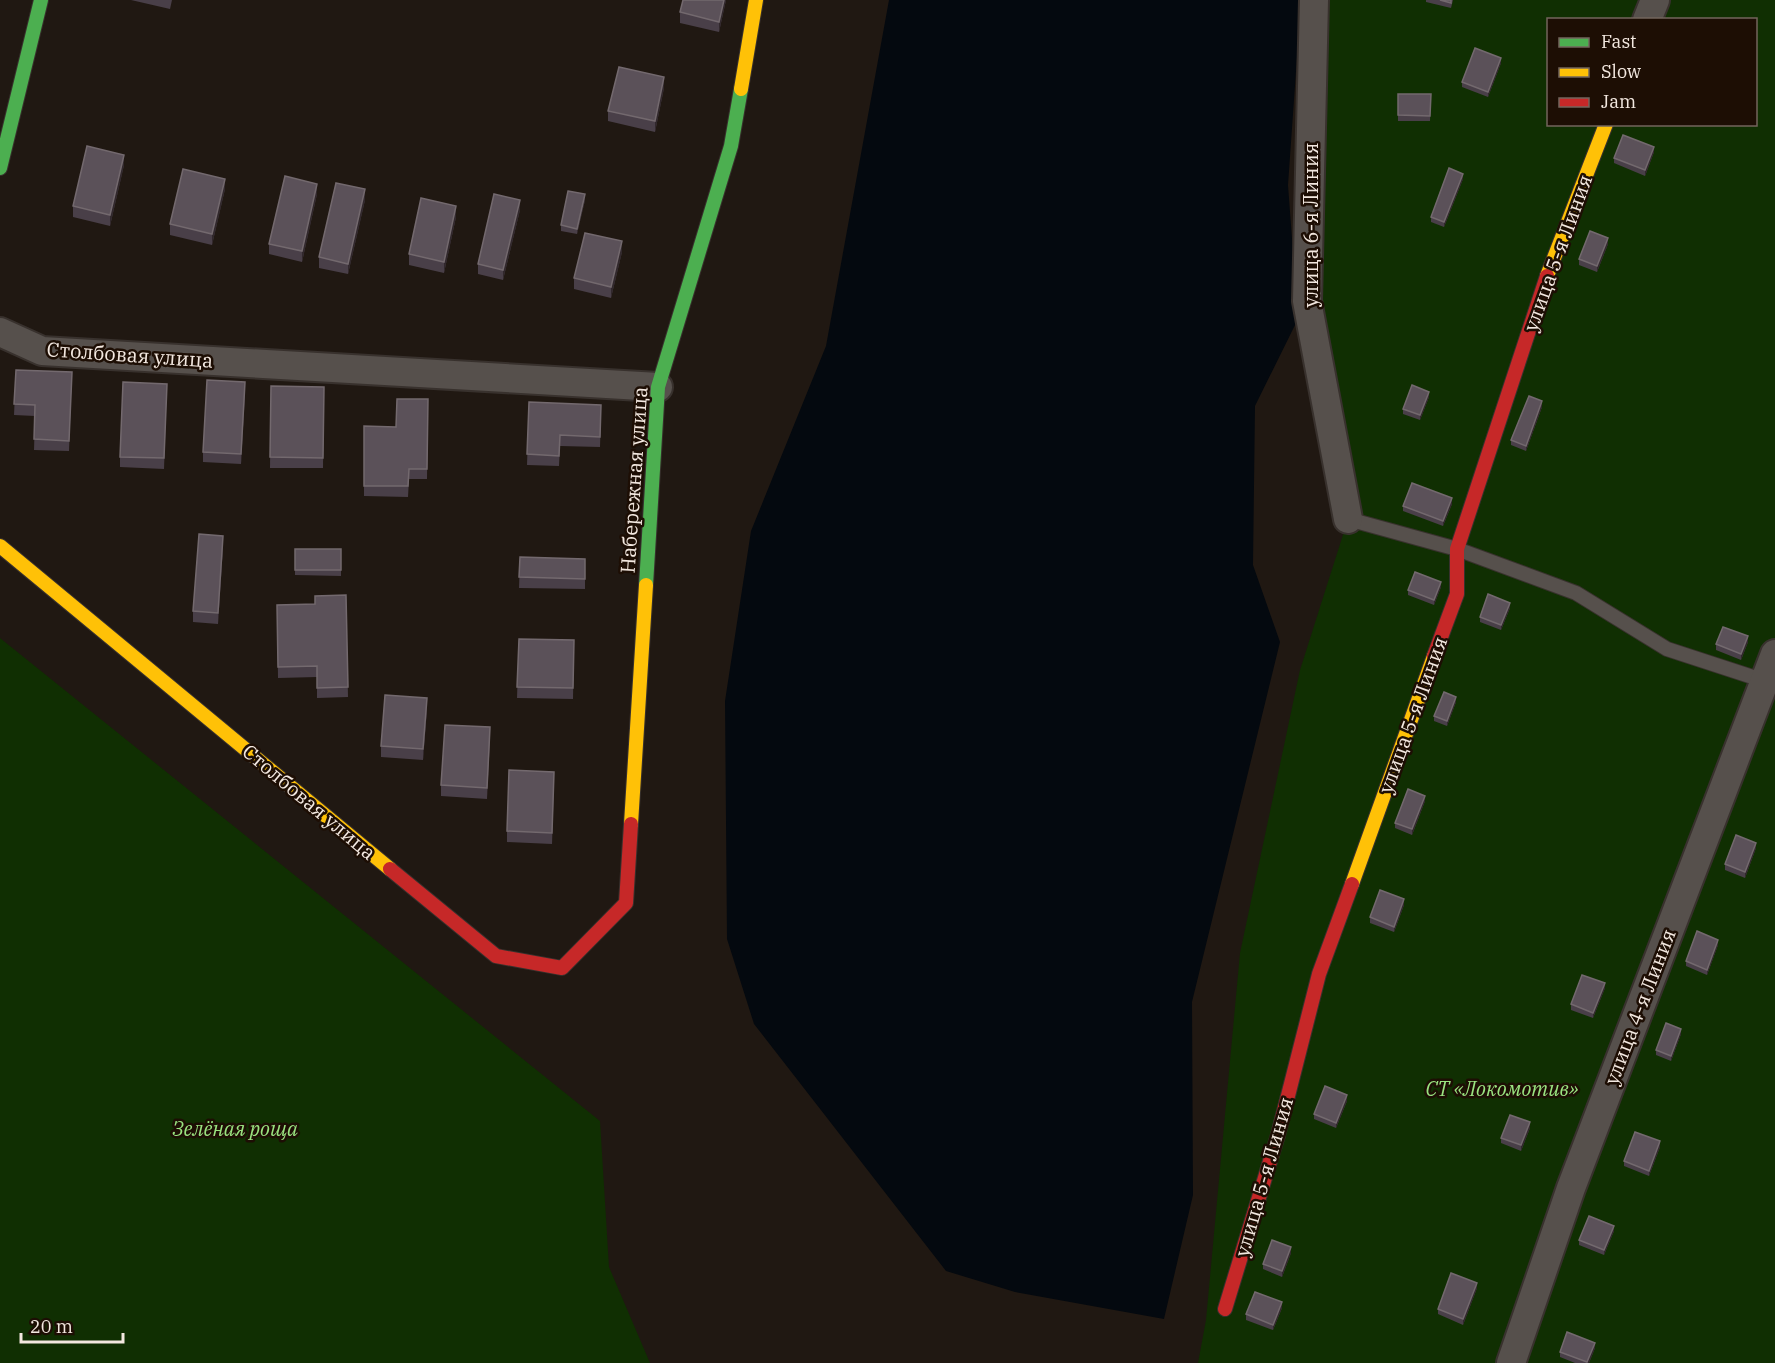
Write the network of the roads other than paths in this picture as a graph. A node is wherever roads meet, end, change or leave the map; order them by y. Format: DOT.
graph roads {
  1 [pos="41,0"];
  2 [pos="756,0"];
  3 [pos="1314,0"];
  4 [pos="1655,0"];
  5 [pos="1648,18"];
  6 [pos="1605,126"];
  7 [pos="0,168"];
  8 [pos="0,332"];
  9 [pos="658,387"];
  10 [pos="1348,519"];
  11 [pos="0,546"];
  12 [pos="1457,549"];
  13 [pos="1775,654"];
  14 [pos="1765,681"];
  15 [pos="626,903"];
  16 [pos="1225,1309"];
  17 [pos="1511,1363"];
  1 -- 7 [label="street"];
  2 -- 9 [label="street, Набережная улица"];
  3 -- 10 [label="street, улица 6-я Линия"];
  4 -- 5 [label="street"];
  6 -- 12 [label="street, улица 5-я Линия"];
  8 -- 9 [label="street, Столбовая улица"];
  9 -- 15 [label="street, Набережная улица"];
  10 -- 12 [label="lane"];
  11 -- 15 [label="street, Столбовая улица"];
  12 -- 14 [label="lane"];
  12 -- 16 [label="street, улица 5-я Линия"];
  13 -- 14 [label="street, улица 4-я Линия"];
  14 -- 17 [label="street, улица 4-я Линия"];
}
